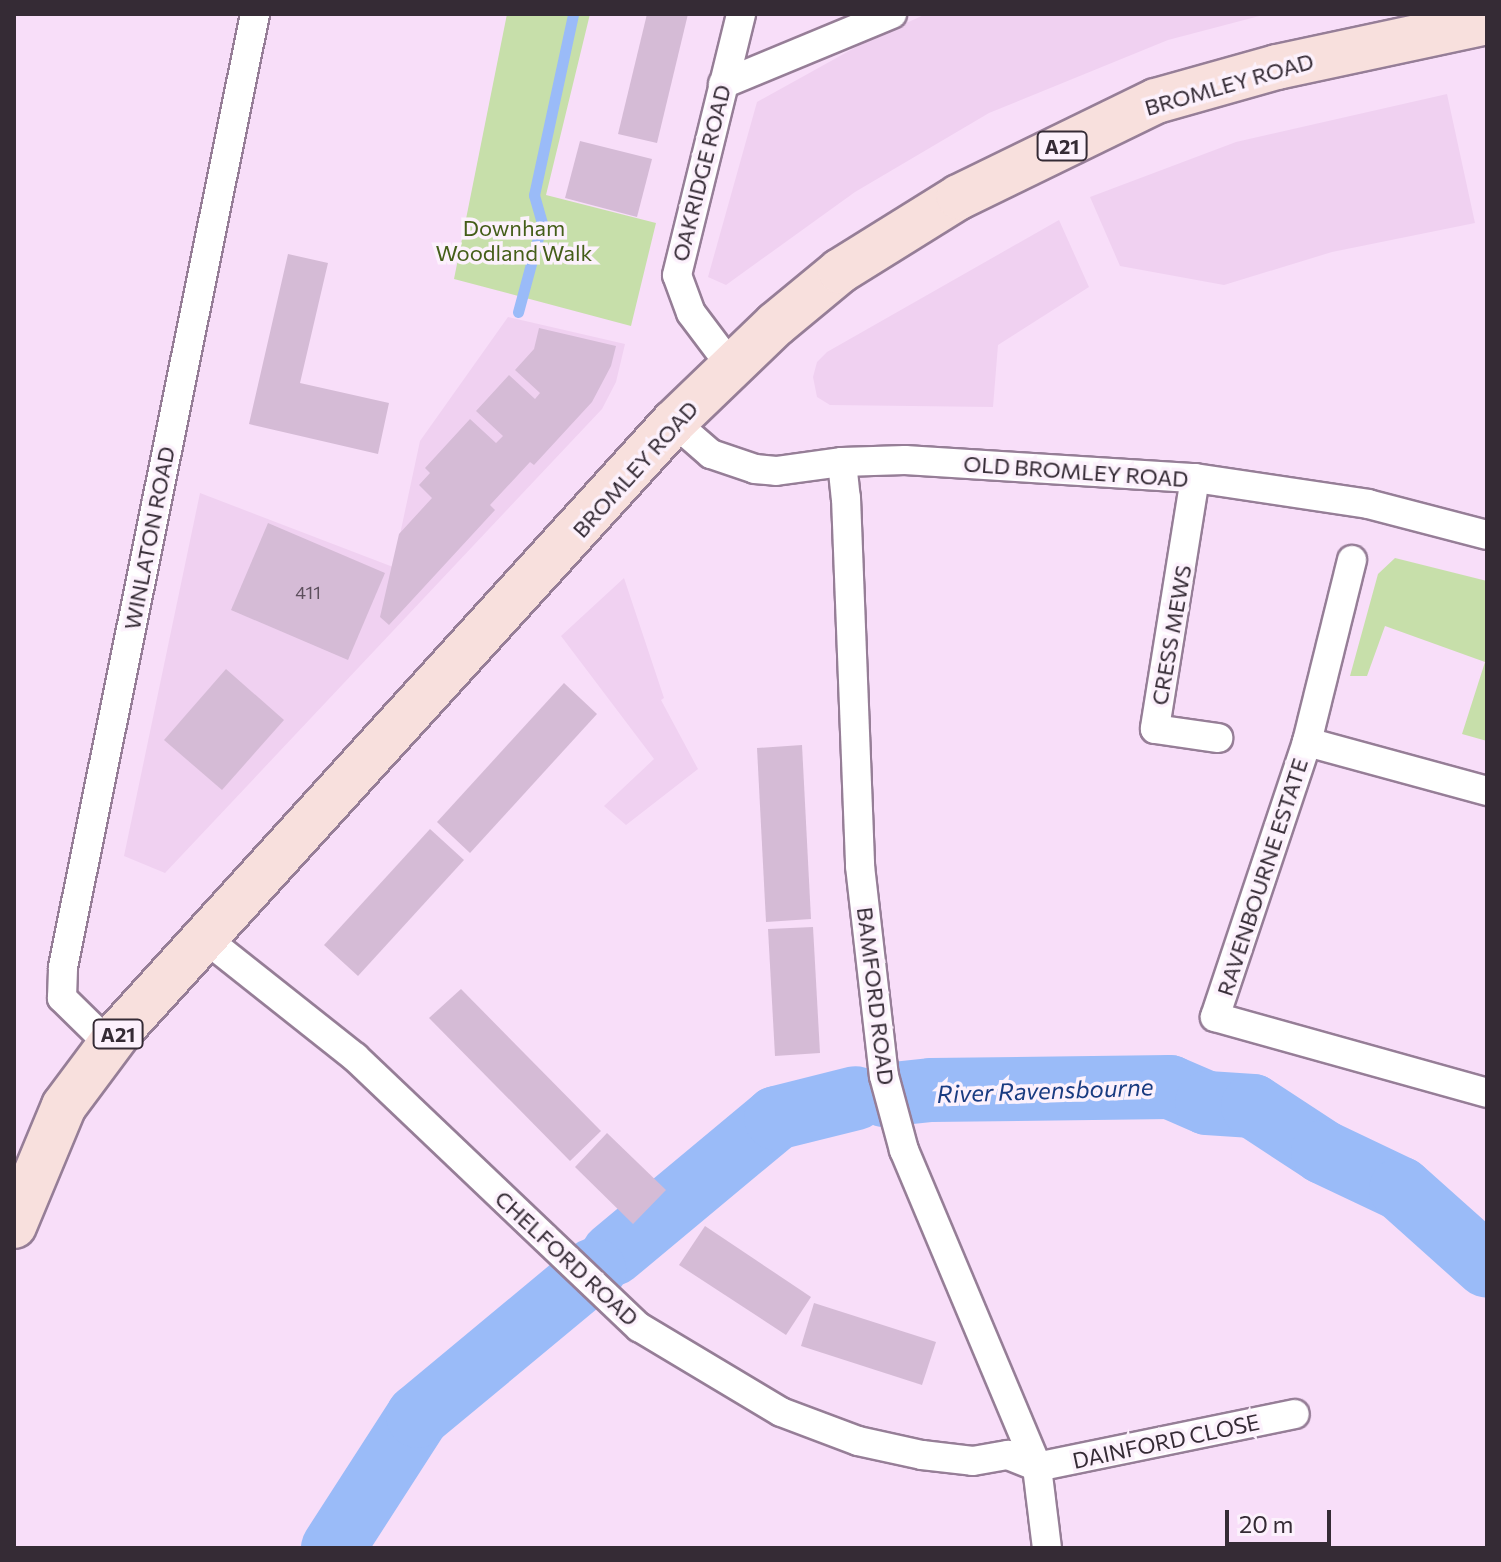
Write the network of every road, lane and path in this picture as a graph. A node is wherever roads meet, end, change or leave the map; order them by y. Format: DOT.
graph roads {
  1 [pos="255,14"];
  2 [pos="741,14"];
  3 [pos="892,14"];
  4 [pos="1487,22"];
  5 [pos="723,84"];
  6 [pos="731,366"];
  7 [pos="674,422"];
  8 [pos="842,462"];
  9 [pos="1195,478"];
  10 [pos="1487,535"];
  11 [pos="1352,560"];
  12 [pos="1218,738"];
  13 [pos="1307,742"];
  14 [pos="1487,791"];
  15 [pos="206,939"];
  16 [pos="109,1044"];
  17 [pos="1487,1093"];
  18 [pos="14,1226"];
  19 [pos="1295,1414"];
  20 [pos="1037,1467"];
  21 [pos="1047,1548"];
  1 -- 16 [label="street, WINLATON ROAD"];
  2 -- 5 [label="street, OAKRIDGE ROAD"];
  3 -- 5 [label="street"];
  4 -- 6 [label="main road, BROMLEY ROAD / A21"];
  5 -- 6 [label="street, OAKRIDGE ROAD"];
  6 -- 7 [label="main road, BROMLEY ROAD / A21"];
  7 -- 8 [label="street, OLD BROMLEY ROAD"];
  7 -- 15 [label="main road, BROMLEY ROAD / A21"];
  8 -- 9 [label="street, OLD BROMLEY ROAD"];
  8 -- 20 [label="street, BAMFORD ROAD"];
  9 -- 10 [label="street, OLD BROMLEY ROAD"];
  9 -- 12 [label="street, CRESS MEWS"];
  11 -- 13 [label="street, RAVENBOURNE ESTATE"];
  13 -- 14 [label="street, RAVENBOURNE ESTATE"];
  13 -- 17 [label="street, RAVENBOURNE ESTATE"];
  15 -- 16 [label="main road, BROMLEY ROAD / A21"];
  15 -- 20 [label="street, CHELFORD ROAD"];
  16 -- 18 [label="main road, BROMLEY ROAD / A21"];
  19 -- 20 [label="street, DAINFORD CLOSE"];
  20 -- 21 [label="street, BAMFORD ROAD"];
}
